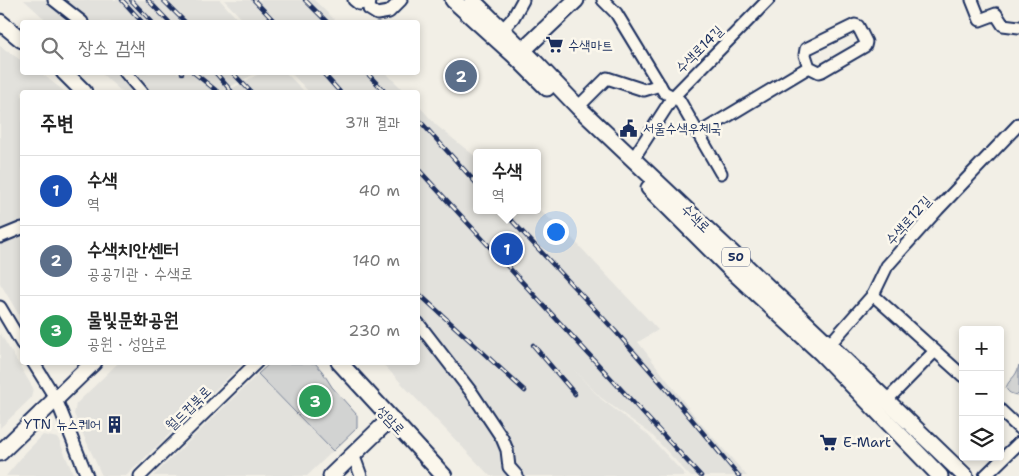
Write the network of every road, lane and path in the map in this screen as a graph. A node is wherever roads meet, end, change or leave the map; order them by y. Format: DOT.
graph roads {
  1 [pos="54,0"];
  2 [pos="354,0"];
  3 [pos="401,0"];
  4 [pos="454,0"];
  5 [pos="472,0"];
  6 [pos="523,0"];
  7 [pos="576,0"];
  8 [pos="603,0"];
  9 [pos="768,0"];
  10 [pos="972,0"];
  11 [pos="370,1"];
  12 [pos="79,20"];
  13 [pos="0,22"];
  14 [pos="1019,27"];
  15 [pos="503,29"];
  16 [pos="20,38"];
  17 [pos="519,54"];
  18 [pos="809,67"];
  19 [pos="67,75"];
  20 [pos="128,75"];
  21 [pos="660,85"];
  22 [pos="82,90"];
  23 [pos="140,90"];
  24 [pos="673,97"];
  25 [pos="578,107"];
  26 [pos="1019,124"];
  27 [pos="698,134"];
  28 [pos="633,159"];
  29 [pos="721,174"];
  30 [pos="20,229"];
  31 [pos="0,238"];
  32 [pos="759,287"];
  33 [pos="873,295"];
  34 [pos="0,307"];
  35 [pos="420,326"];
  36 [pos="20,341"];
  37 [pos="829,345"];
  38 [pos="935,351"];
  39 [pos="36,365"];
  40 [pos="91,365"];
  41 [pos="254,365"];
  42 [pos="342,365"];
  43 [pos="959,372"];
  44 [pos="56,399"];
  45 [pos="887,400"];
  46 [pos="1004,414"];
  47 [pos="390,419"];
  48 [pos="1019,428"];
  49 [pos="1019,443"];
  50 [pos="0,453"];
  51 [pos="353,454"];
  52 [pos="950,462"];
  53 [pos="87,476"];
  54 [pos="140,476"];
  55 [pos="331,476"];
  56 [pos="361,476"];
  57 [pos="444,476"];
  58 [pos="517,476"];
  59 [pos="938,476"];
  60 [pos="965,476"];
  61 [pos="985,476"];
  1 -- 12 [label="street"];
  2 -- 11 [label="street"];
  3 -- 11 [label="street"];
  4 -- 17 [label="main road, 수색로 / 50"];
  5 -- 15 [label="main road, 수색로 / 50"];
  6 -- 15 [label="street"];
  7 -- 17 [label="main road"];
  8 -- 21 [label="street"];
  9 -- 24 [label="street, 수색로14길"];
  10 -- 14 [label="street"];
  13 -- 16 [label="main road"];
  15 -- 17 [label="main road, 수색로 / 50"];
  17 -- 25 [label="main road, 수색로 / 50"];
  17 -- 32 [label="main road, 수색로 / 50"];
  18 -- 18 [label="street"];
  18 -- 27 [label="street"];
  19 -- 22 [label="main road"];
  20 -- 23 [label="street"];
  21 -- 24 [label="street"];
  21 -- 25 [label="street"];
  24 -- 27 [label="street"];
  24 -- 28 [label="street, 수색로14길"];
  25 -- 28 [label="main road, 수색로 / 50"];
  26 -- 33 [label="street, 수색로12길"];
  27 -- 29 [label="street"];
  28 -- 32 [label="main road, 수색로 / 50"];
  30 -- 31 [label="street"];
  32 -- 37 [label="main road, 수색로 / 50"];
  32 -- 59 [label="main road, 수색로 / 50"];
  33 -- 37 [label="street, 수색로12길"];
  33 -- 38 [label="street"];
  34 -- 36 [label="street"];
  35 -- 58 [label="street"];
  37 -- 45 [label="main road, 수색로 / 50"];
  38 -- 43 [label="street"];
  38 -- 45 [label="street"];
  39 -- 44 [label="street"];
  40 -- 44 [label="main road"];
  41 -- 54 [label="street, 월드컵북로"];
  42 -- 47 [label="main road, 성암로"];
  44 -- 50 [label="main road"];
  44 -- 53 [label="street"];
  45 -- 52 [label="main road, 수색로 / 50"];
  46 -- 48 [label="street"];
  47 -- 51 [label="main road"];
  47 -- 57 [label="main road, 성암로"];
  49 -- 61 [label="street"];
  51 -- 55 [label="main road"];
  51 -- 56 [label="street"];
  52 -- 59 [label="street"];
  52 -- 60 [label="main road, 수색로 / 50"];
}
